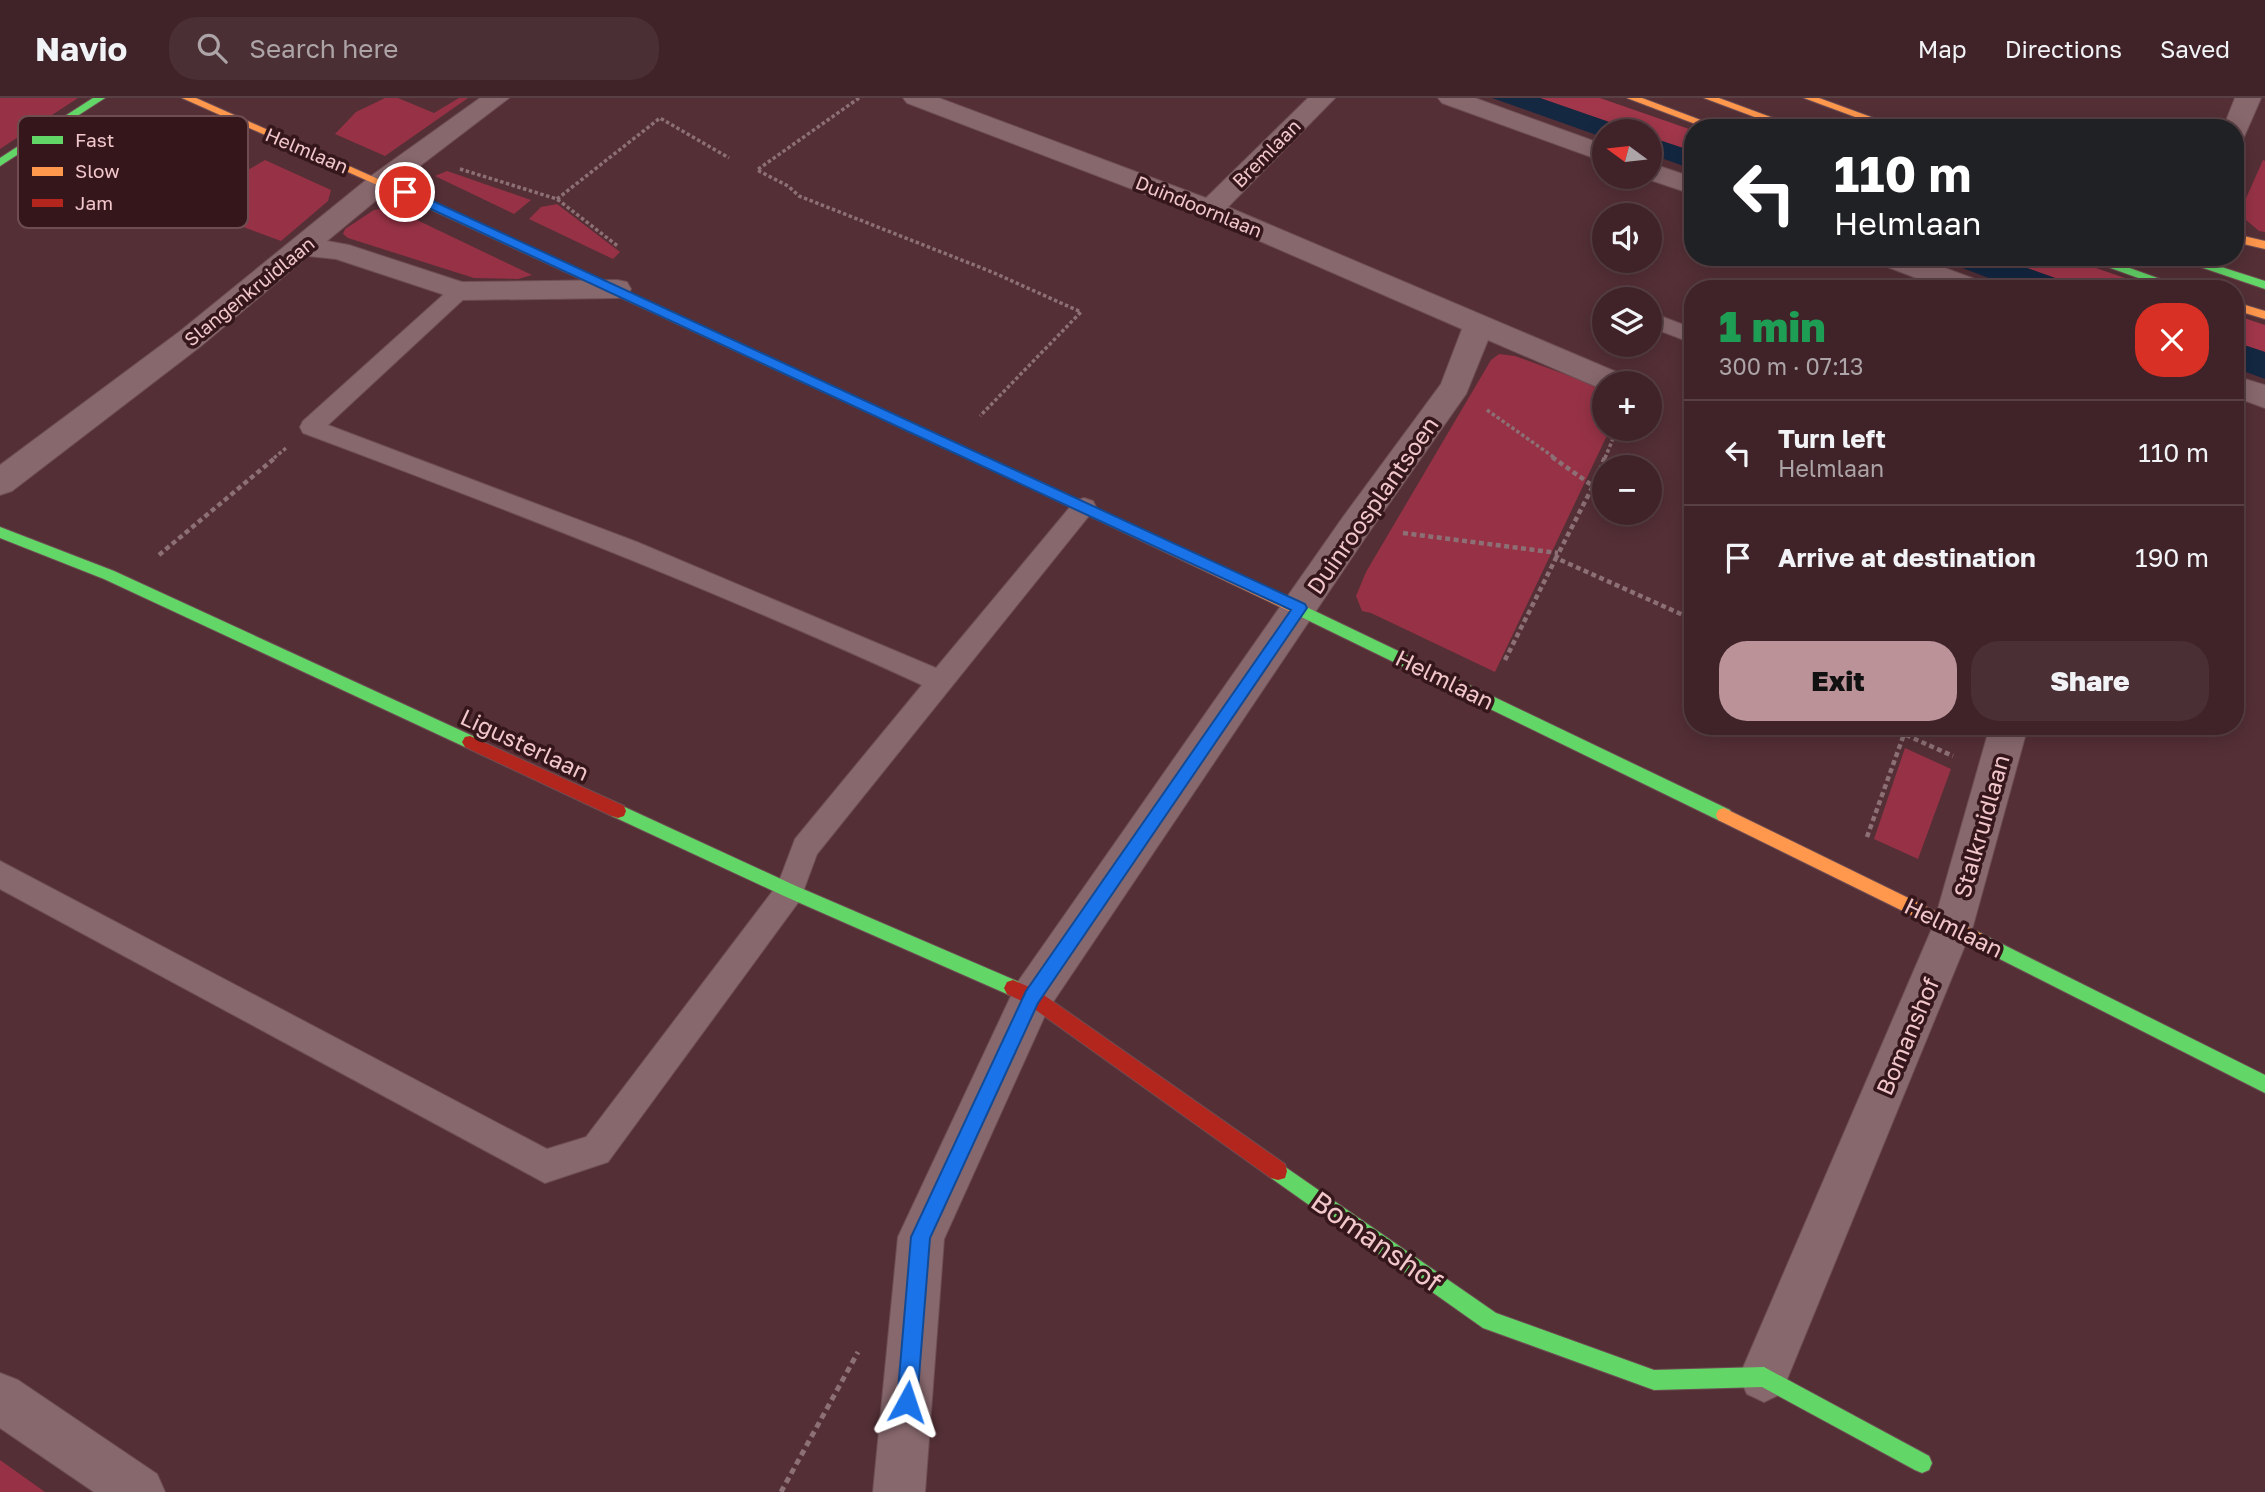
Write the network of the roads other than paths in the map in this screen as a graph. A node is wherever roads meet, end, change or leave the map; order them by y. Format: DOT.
graph roads {
  1 [pos="100,98"];
  2 [pos="187,98"];
  3 [pos="496,98"];
  4 [pos="916,98"];
  5 [pos="1322,98"];
  6 [pos="1451,98"];
  7 [pos="1632,98"];
  8 [pos="1709,98"];
  9 [pos="1809,98"];
  10 [pos="72,116"];
  11 [pos="229,116"];
  12 [pos="1692,119"];
  13 [pos="1770,119"];
  14 [pos="1870,119"];
  15 [pos="248,124"];
  16 [pos="1592,149"];
  17 [pos="18,151"];
  18 [pos="0,163"];
  19 [pos="1662,175"];
  20 [pos="381,182"];
  21 [pos="1684,183"];
  22 [pos="1210,209"];
  23 [pos="2244,240"];
  24 [pos="2265,245"];
  25 [pos="304,247"];
  26 [pos="1911,266"];
  27 [pos="2113,266"];
  28 [pos="2205,266"];
  29 [pos="1949,280"];
  30 [pos="2155,280"];
  31 [pos="2265,285"];
  32 [pos="617,289"];
  33 [pos="460,291"];
  34 [pos="2244,309"];
  35 [pos="2265,315"];
  36 [pos="1479,323"];
  37 [pos="1662,324"];
  38 [pos="1684,333"];
  39 [pos="1592,373"];
  40 [pos="2244,389"];
  41 [pos="2265,397"];
  42 [pos="0,483"];
  43 [pos="1084,507"];
  44 [pos="0,531"];
  45 [pos="1300,608"];
  46 [pos="940,682"];
  47 [pos="2006,735"];
  48 [pos="0,874"];
  49 [pos="790,891"];
  50 [pos="1953,926"];
  51 [pos="1032,997"];
  52 [pos="2265,1083"];
  53 [pos="1763,1377"];
  54 [pos="0,1398"];
  55 [pos="1922,1463"];
  56 [pos="139,1492"];
  57 [pos="899,1492"];
  1 -- 10 [label="street"];
  2 -- 11 [label="street, Helmlaan"];
  3 -- 20 [label="street, Slangenkruidlaan"];
  4 -- 22 [label="street, Duindoornlaan"];
  5 -- 22 [label="street, Bremlaan"];
  6 -- 16 [label="street"];
  7 -- 12 [label="street"];
  8 -- 13 [label="street"];
  9 -- 14 [label="street"];
  15 -- 20 [label="street, Helmlaan"];
  17 -- 18 [label="street"];
  19 -- 21 [label="street"];
  20 -- 25 [label="street, Slangenkruidlaan"];
  20 -- 32 [label="street, Helmlaan"];
  22 -- 36 [label="street, Duindoornlaan"];
  23 -- 24 [label="street"];
  25 -- 33 [label="street, Helmlaan"];
  25 -- 42 [label="street, Slangenkruidlaan"];
  26 -- 29 [label="street"];
  27 -- 30 [label="street"];
  28 -- 31 [label="street"];
  32 -- 33 [label="street, Helmlaan"];
  32 -- 43 [label="street, Helmlaan"];
  33 -- 46 [label="lane"];
  34 -- 35 [label="street"];
  36 -- 39 [label="street"];
  36 -- 45 [label="street, Duinroosplantsoen"];
  37 -- 38 [label="lane"];
  40 -- 41 [label="street"];
  43 -- 45 [label="street, Helmlaan"];
  43 -- 46 [label="lane"];
  44 -- 49 [label="street, Ligusterlaan"];
  45 -- 50 [label="street, Helmlaan"];
  45 -- 51 [label="street, Duinroosplantsoen"];
  46 -- 49 [label="lane"];
  47 -- 50 [label="street, Stalkruidlaan"];
  48 -- 49 [label="lane"];
  49 -- 51 [label="street, Ligusterlaan"];
  50 -- 52 [label="street, Helmlaan"];
  50 -- 53 [label="street, Bomanshof"];
  51 -- 53 [label="street, Bomanshof"];
  51 -- 57 [label="street, Duinroosplantsoen"];
  53 -- 55 [label="street"];
  54 -- 56 [label="street"];
}
